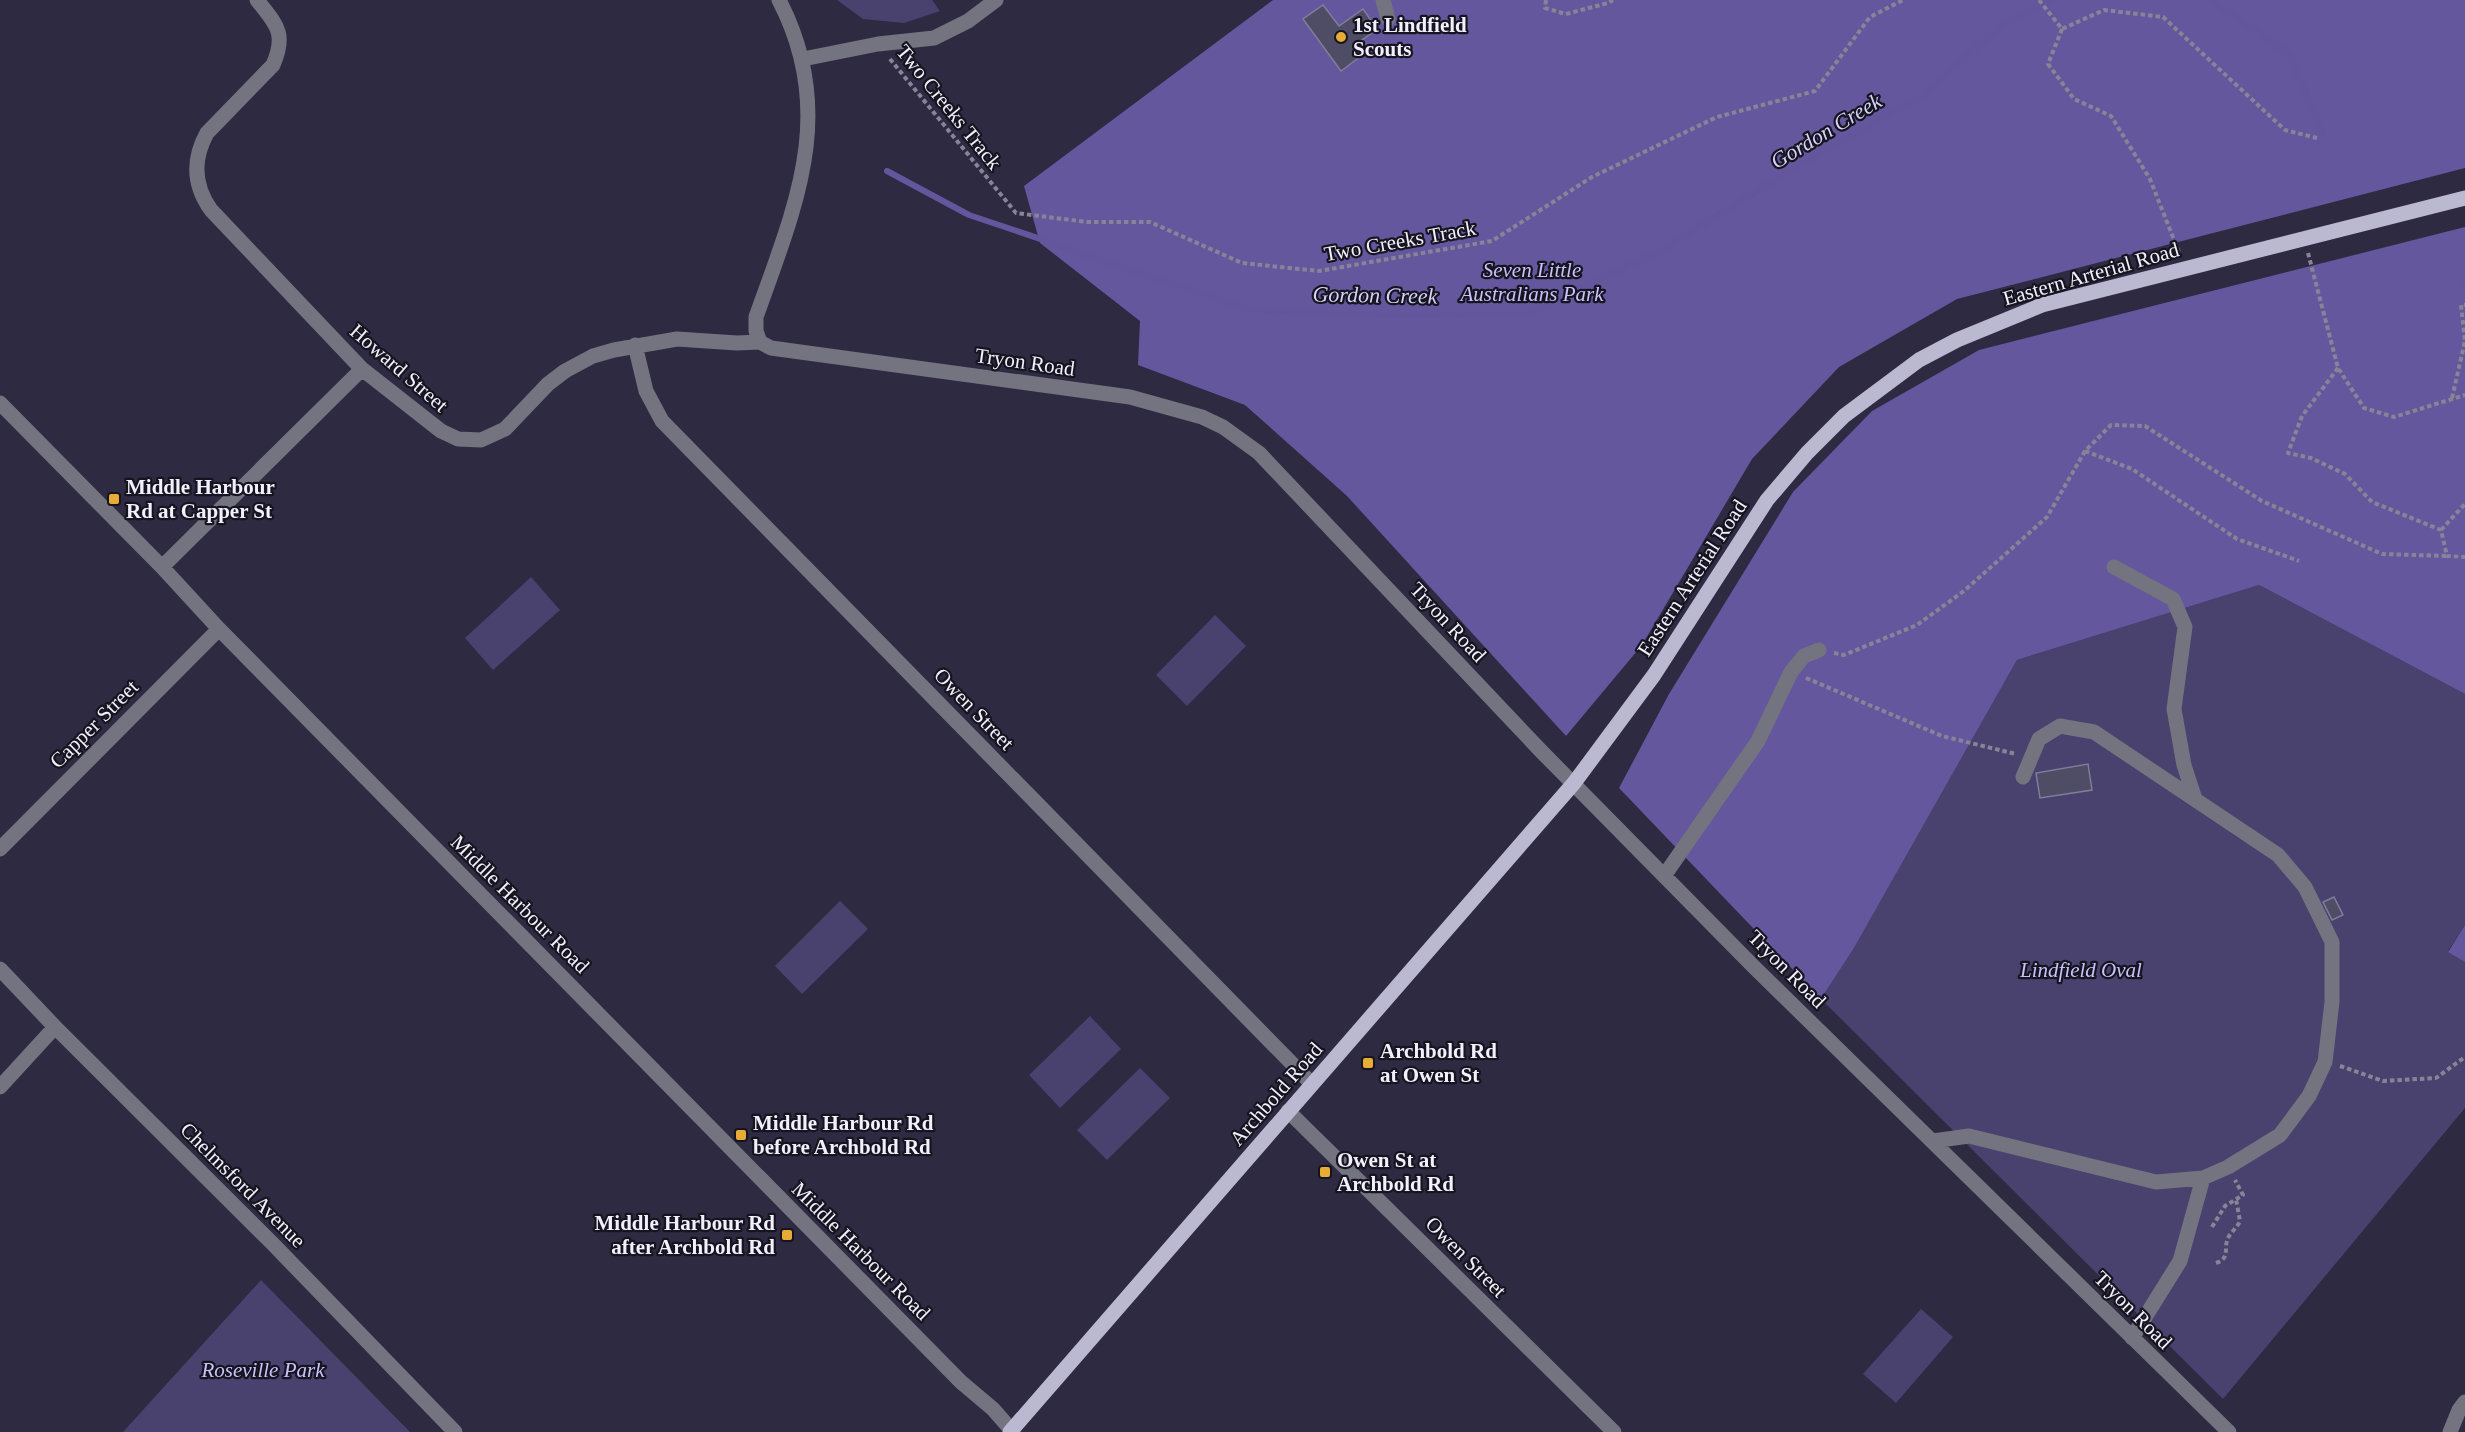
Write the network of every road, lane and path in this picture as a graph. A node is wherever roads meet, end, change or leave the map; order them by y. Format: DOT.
graph roads {
  1 [pos="257,0"];
  2 [pos="779,0"];
  3 [pos="996,0"];
  4 [pos="1383,0"];
  5 [pos="1546,0"];
  6 [pos="1613,0"];
  7 [pos="1904,0"];
  8 [pos="2039,0"];
  9 [pos="1388,19"];
  10 [pos="2062,29"];
  11 [pos="878,44"];
  12 [pos="803,59"];
  13 [pos="2317,138"];
  14 [pos="2465,198"];
  15 [pos="2304,238"];
  16 [pos="2185,268"];
  17 [pos="2463,305"];
  18 [pos="759,342"];
  19 [pos="635,345"];
  20 [pos="2338,368"];
  21 [pos="362,369"];
  22 [pos="2465,395"];
  23 [pos="2452,399"];
  24 [pos="0,402"];
  25 [pos="2085,452"];
  26 [pos="2465,504"];
  27 [pos="2440,530"];
  28 [pos="2447,556"];
  29 [pos="2465,557"];
  30 [pos="2299,561"];
  31 [pos="162,567"];
  32 [pos="2114,567"];
  33 [pos="219,629"];
  34 [pos="1819,650"];
  35 [pos="1791,672"];
  36 [pos="2032,758"];
  37 [pos="2023,777"];
  38 [pos="1574,783"];
  39 [pos="2195,799"];
  40 [pos="0,849"];
  41 [pos="1664,876"];
  42 [pos="0,969"];
  43 [pos="55,1028"];
  44 [pos="2465,1057"];
  45 [pos="2325,1062"];
  46 [pos="1312,1084"];
  47 [pos="0,1087"];
  48 [pos="1288,1112"];
  49 [pos="1933,1141"];
  50 [pos="2228,1167"];
  51 [pos="2203,1178"];
  52 [pos="2236,1199"];
  53 [pos="2212,1227"];
  54 [pos="2216,1263"];
  55 [pos="2132,1338"];
  56 [pos="2465,1402"];
  57 [pos="2222,1430"];
  58 [pos="1012,1431"];
  59 [pos="455,1432"];
  60 [pos="1614,1432"];
  61 [pos="2450,1432"];
  1 -- 21 [label="street, Howard Street"];
  2 -- 12 [label="street"];
  3 -- 11 [label="street"];
  4 -- 9 [label="street"];
  5 -- 6 [label="path"];
  7 -- 11 [label="path, Two Creeks Track"];
  8 -- 10 [label="path"];
  10 -- 13 [label="path"];
  10 -- 16 [label="path"];
  11 -- 12 [label="street"];
  12 -- 18 [label="street"];
  14 -- 15 [label="main road, Eastern Arterial Road"];
  15 -- 16 [label="main road, Eastern Arterial Road"];
  15 -- 20 [label="path"];
  16 -- 38 [label="main road, Eastern Arterial Road"];
  17 -- 23 [label="path"];
  18 -- 19 [label="street, Howard Street"];
  18 -- 38 [label="street, Tryon Road"];
  19 -- 21 [label="street, Howard Street"];
  19 -- 46 [label="street, Owen Street"];
  20 -- 23 [label="path"];
  20 -- 27 [label="path"];
  21 -- 31 [label="street"];
  22 -- 23 [label="path"];
  24 -- 31 [label="street, Middle Harbour Road"];
  25 -- 28 [label="path"];
  25 -- 30 [label="path"];
  25 -- 34 [label="path"];
  26 -- 27 [label="path"];
  27 -- 28 [label="path"];
  28 -- 29 [label="path"];
  31 -- 33 [label="street, Middle Harbour Road"];
  32 -- 39 [label="street"];
  33 -- 40 [label="street, Capper Street"];
  33 -- 58 [label="street, Middle Harbour Road"];
  34 -- 35 [label="street"];
  35 -- 36 [label="path"];
  35 -- 41 [label="street"];
  36 -- 37 [label="street"];
  36 -- 39 [label="street"];
  38 -- 41 [label="street, Tryon Road"];
  38 -- 46 [label="main road, Archbold Road"];
  39 -- 45 [label="street"];
  41 -- 49 [label="street, Tryon Road"];
  42 -- 43 [label="street, Chelmsford Avenue"];
  43 -- 47 [label="street"];
  43 -- 59 [label="street, Chelmsford Avenue"];
  44 -- 45 [label="path"];
  45 -- 50 [label="street"];
  46 -- 48 [label="main road, Archbold Road"];
  48 -- 58 [label="main road, Archbold Road"];
  48 -- 60 [label="street, Owen Street"];
  49 -- 51 [label="street"];
  49 -- 55 [label="street, Tryon Road"];
  50 -- 51 [label="street"];
  50 -- 52 [label="path"];
  51 -- 55 [label="street"];
  52 -- 53 [label="path"];
  52 -- 54 [label="path"];
  55 -- 57 [label="street, Tryon Road"];
  56 -- 61 [label="street"];
}
